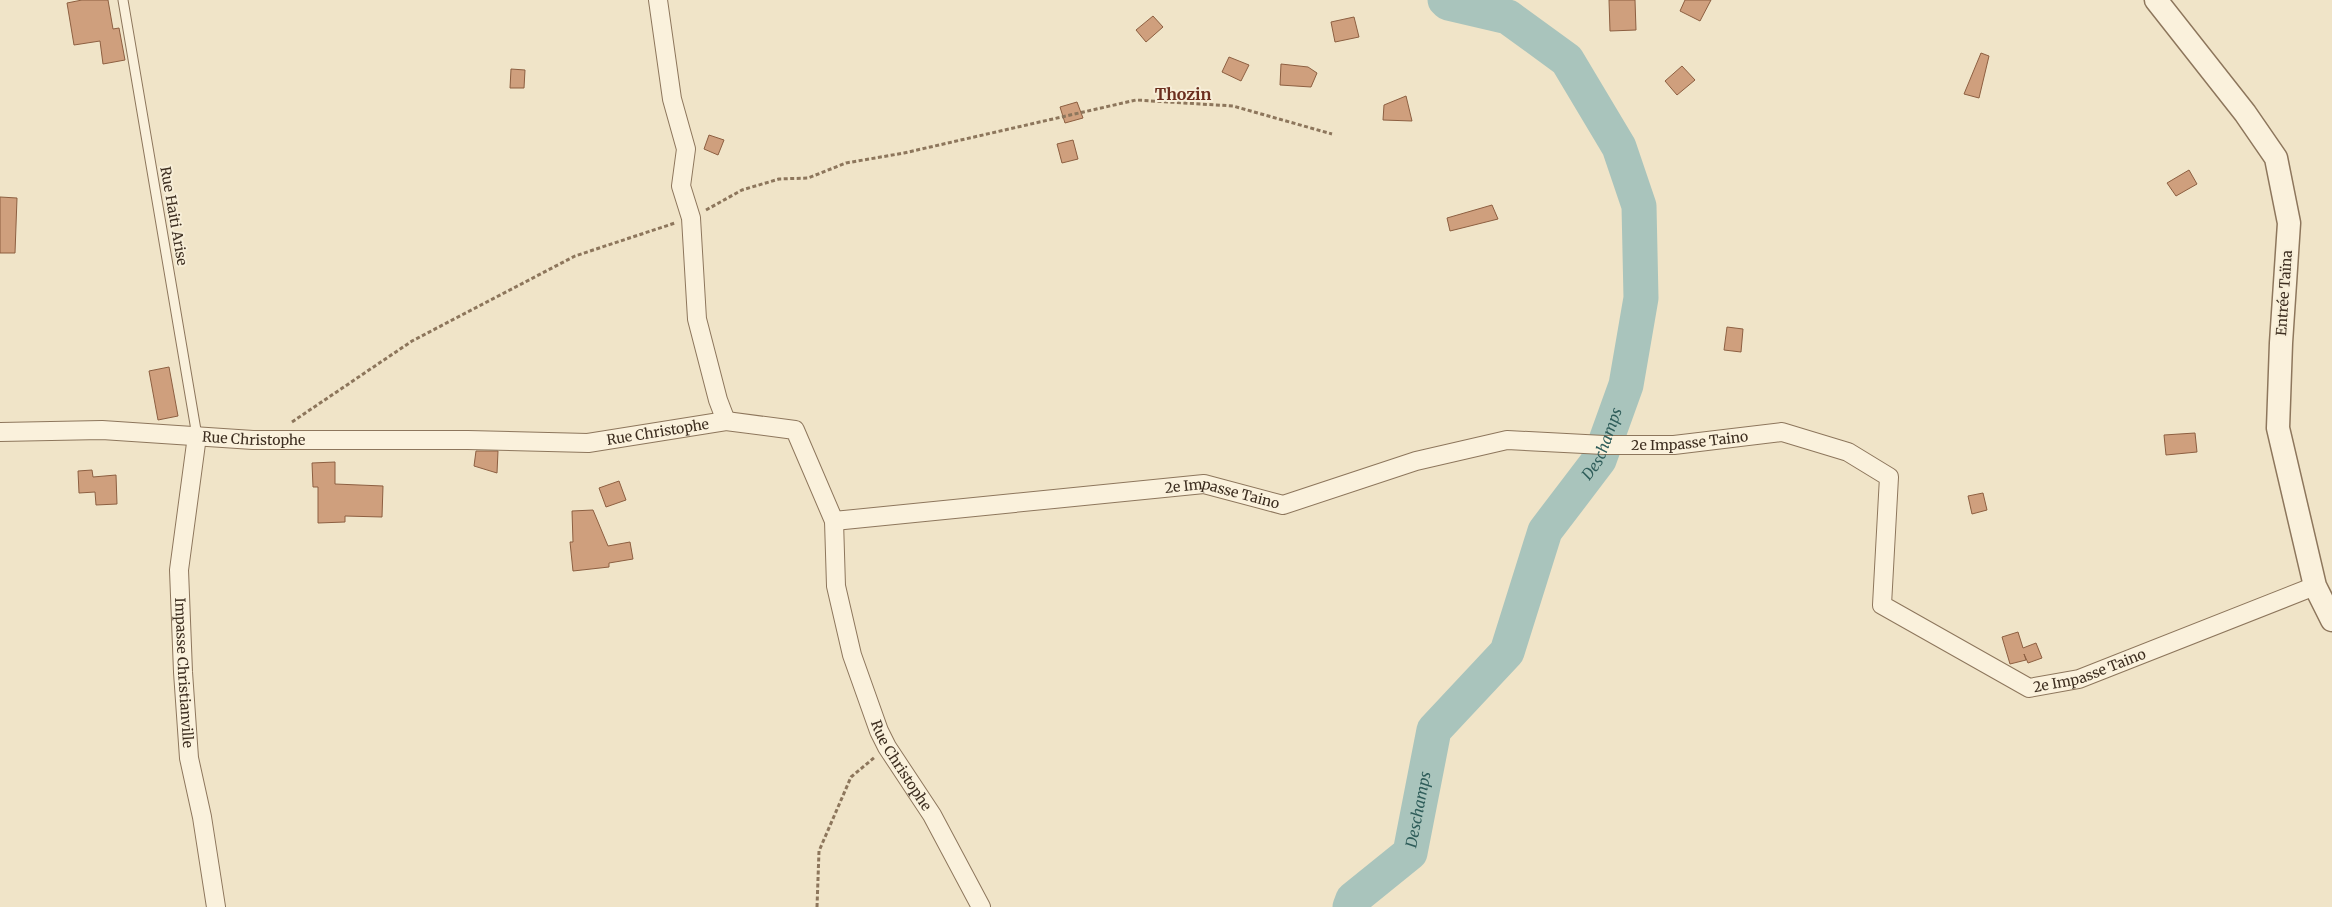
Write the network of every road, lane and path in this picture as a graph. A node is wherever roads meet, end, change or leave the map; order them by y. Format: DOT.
graph roads {
  1 [pos="123,0"];
  2 [pos="658,0"];
  3 [pos="2156,0"];
  4 [pos="1332,134"];
  5 [pos="691,218"];
  6 [pos="726,421"];
  7 [pos="285,426"];
  8 [pos="0,432"];
  9 [pos="197,436"];
  10 [pos="834,521"];
  11 [pos="2314,586"];
  12 [pos="2332,620"];
  13 [pos="887,747"];
  14 [pos="216,907"];
  15 [pos="817,907"];
  16 [pos="981,907"];
  1 -- 9 [label="lane, Rue Haiti Arise"];
  2 -- 5 [label="street"];
  3 -- 11 [label="street, Entrée Taïna"];
  4 -- 5 [label="path"];
  5 -- 6 [label="street"];
  5 -- 7 [label="path"];
  6 -- 9 [label="street, Rue Christophe"];
  6 -- 10 [label="street, Rue Christophe"];
  8 -- 9 [label="street, Rue Christophe"];
  9 -- 14 [label="street, Impasse Christianville"];
  10 -- 11 [label="street, 2e Impasse Taino"];
  10 -- 13 [label="street, Rue Christophe"];
  11 -- 12 [label="street, Entrée Taïna"];
  13 -- 15 [label="path"];
  13 -- 16 [label="street, Rue Christophe"];
}
